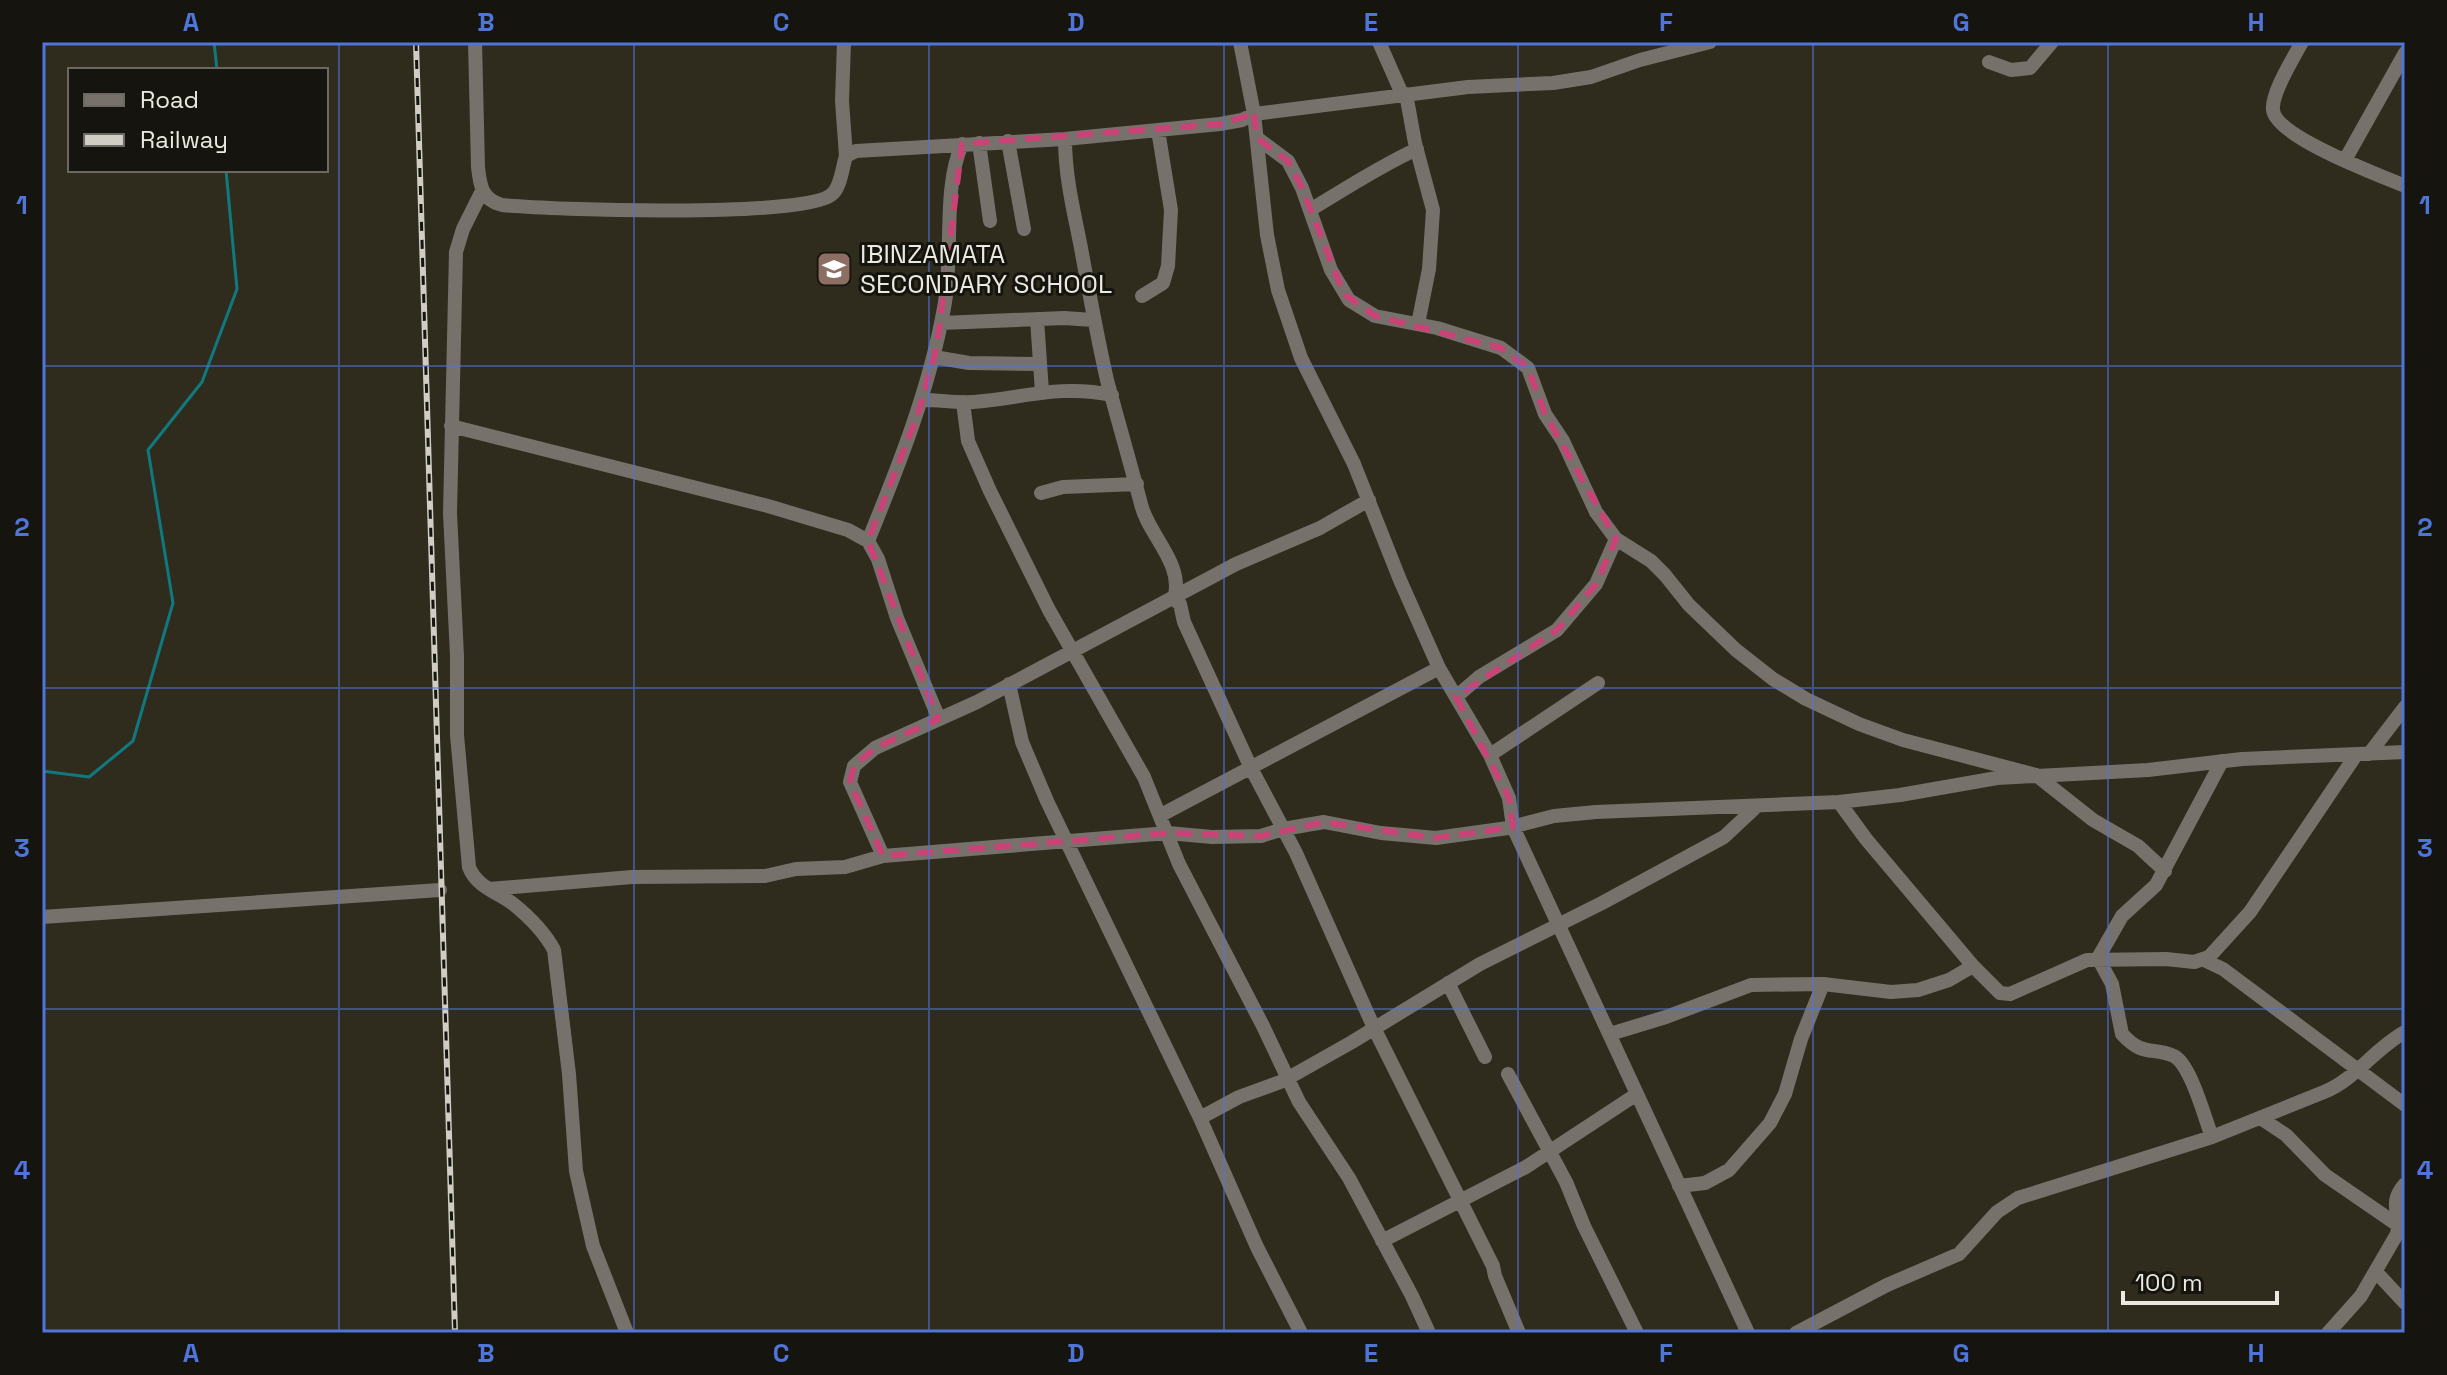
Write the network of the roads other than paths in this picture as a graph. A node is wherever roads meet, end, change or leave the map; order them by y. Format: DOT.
graph roads {
  1 [pos="475,42"];
  2 [pos="844,42"];
  3 [pos="1240,42"];
  4 [pos="1379,42"];
  5 [pos="1710,42"];
  6 [pos="2052,42"];
  7 [pos="2302,42"];
  8 [pos="1682,45"];
  9 [pos="2405,53"];
  10 [pos="1989,62"];
  11 [pos="1404,94"];
  12 [pos="1254,114"];
  13 [pos="1158,130"];
  14 [pos="1257,138"];
  15 [pos="1065,139"];
  16 [pos="1008,141"];
  17 [pos="979,143"];
  18 [pos="962,144"];
  19 [pos="1417,149"];
  20 [pos="846,156"];
  21 [pos="2345,160"];
  22 [pos="1015,176"];
  23 [pos="985,179"];
  24 [pos="2405,186"];
  25 [pos="482,191"];
  26 [pos="1310,210"];
  27 [pos="990,221"];
  28 [pos="1024,229"];
  29 [pos="1142,296"];
  30 [pos="1037,319"];
  31 [pos="1093,320"];
  32 [pos="941,323"];
  33 [pos="1418,324"];
  34 [pos="934,357"];
  35 [pos="1039,364"];
  36 [pos="1042,392"];
  37 [pos="1112,395"];
  38 [pos="923,400"];
  39 [pos="963,402"];
  40 [pos="451,426"];
  41 [pos="1137,484"];
  42 [pos="1041,493"];
  43 [pos="1369,500"];
  44 [pos="1616,539"];
  45 [pos="868,541"];
  46 [pos="1174,599"];
  47 [pos="1073,650"];
  48 [pos="1439,668"];
  49 [pos="1598,683"];
  50 [pos="1009,684"];
  51 [pos="1456,697"];
  52 [pos="2405,707"];
  53 [pos="939,719"];
  54 [pos="2404,753"];
  55 [pos="1490,755"];
  56 [pos="2362,755"];
  57 [pos="2222,761"];
  58 [pos="1251,768"];
  59 [pos="2036,775"];
  60 [pos="1839,802"];
  61 [pos="1756,807"];
  62 [pos="1161,815"];
  63 [pos="1513,827"];
  64 [pos="1283,829"];
  65 [pos="1168,833"];
  66 [pos="1068,842"];
  67 [pos="883,856"];
  68 [pos="2165,871"];
  69 [pos="489,889"];
  70 [pos="440,890"];
  71 [pos="42,917"];
  72 [pos="1558,923"];
  73 [pos="2098,958"];
  74 [pos="2204,960"];
  75 [pos="1973,966"];
  76 [pos="1448,983"];
  77 [pos="1823,984"];
  78 [pos="1374,1028"];
  79 [pos="2405,1032"];
  80 [pos="1610,1034"];
  81 [pos="1485,1057"];
  82 [pos="2358,1069"];
  83 [pos="1508,1074"];
  84 [pos="1289,1076"];
  85 [pos="1637,1094"];
  86 [pos="2405,1105"];
  87 [pos="1200,1118"];
  88 [pos="2262,1119"];
  89 [pos="2212,1137"];
  90 [pos="1549,1153"];
  91 [pos="2405,1184"];
  92 [pos="1679,1186"];
  93 [pos="1462,1200"];
  94 [pos="2402,1228"];
  95 [pos="1382,1241"];
  96 [pos="2376,1272"];
  97 [pos="2405,1303"];
  98 [pos="627,1333"];
  99 [pos="1301,1333"];
  100 [pos="1429,1333"];
  101 [pos="1519,1333"];
  102 [pos="1637,1333"];
  103 [pos="1748,1333"];
  104 [pos="1796,1333"];
  105 [pos="2328,1333"];
  1 -- 25 [label="street"];
  2 -- 20 [label="street"];
  3 -- 12 [label="street"];
  4 -- 11 [label="street"];
  5 -- 8 [label="street"];
  6 -- 10 [label="street"];
  7 -- 21 [label="street"];
  8 -- 11 [label="street"];
  9 -- 21 [label="street"];
  11 -- 12 [label="street"];
  11 -- 19 [label="street"];
  12 -- 13 [label="street"];
  12 -- 14 [label="street"];
  13 -- 15 [label="street"];
  13 -- 29 [label="street"];
  14 -- 26 [label="street"];
  14 -- 43 [label="street"];
  15 -- 16 [label="street"];
  15 -- 31 [label="street"];
  16 -- 17 [label="street"];
  16 -- 22 [label="street"];
  17 -- 18 [label="street"];
  17 -- 23 [label="street"];
  18 -- 20 [label="street"];
  18 -- 32 [label="street"];
  19 -- 26 [label="street"];
  19 -- 33 [label="street"];
  20 -- 25 [label="street"];
  21 -- 24 [label="street"];
  22 -- 23 [label="street"];
  22 -- 28 [label="street"];
  23 -- 27 [label="street"];
  25 -- 40 [label="street"];
  26 -- 33 [label="street"];
  30 -- 31 [label="street"];
  30 -- 32 [label="street"];
  30 -- 35 [label="street"];
  31 -- 37 [label="street"];
  32 -- 34 [label="street"];
  33 -- 44 [label="street"];
  34 -- 35 [label="street"];
  34 -- 38 [label="street"];
  35 -- 36 [label="street"];
  36 -- 37 [label="street"];
  36 -- 39 [label="street"];
  37 -- 41 [label="street"];
  38 -- 39 [label="street"];
  38 -- 45 [label="street"];
  39 -- 47 [label="street"];
  40 -- 45 [label="street"];
  40 -- 69 [label="street"];
  41 -- 42 [label="street"];
  41 -- 46 [label="street"];
  43 -- 46 [label="street"];
  43 -- 48 [label="street"];
  44 -- 51 [label="street"];
  44 -- 59 [label="street"];
  45 -- 53 [label="street"];
  46 -- 47 [label="street"];
  46 -- 58 [label="street"];
  47 -- 50 [label="street"];
  47 -- 62 [label="street"];
  48 -- 51 [label="street"];
  48 -- 58 [label="street"];
  49 -- 55 [label="street"];
  50 -- 53 [label="street"];
  50 -- 66 [label="street"];
  51 -- 55 [label="street"];
  52 -- 56 [label="street"];
  53 -- 67 [label="street"];
  54 -- 56 [label="street"];
  55 -- 63 [label="street"];
  56 -- 57 [label="street"];
  56 -- 74 [label="street"];
  57 -- 59 [label="street"];
  57 -- 68 [label="street"];
  58 -- 62 [label="street"];
  58 -- 64 [label="street"];
  59 -- 60 [label="street"];
  59 -- 68 [label="street"];
  60 -- 61 [label="street"];
  60 -- 75 [label="street"];
  61 -- 63 [label="street"];
  61 -- 72 [label="street"];
  62 -- 65 [label="street"];
  63 -- 64 [label="street"];
  63 -- 72 [label="street"];
  64 -- 65 [label="street"];
  64 -- 78 [label="street"];
  65 -- 66 [label="street"];
  65 -- 84 [label="street"];
  66 -- 67 [label="street"];
  66 -- 87 [label="street"];
  67 -- 69 [label="street"];
  68 -- 73 [label="street"];
  69 -- 98 [label="street"];
  70 -- 71 [label="street"];
  72 -- 76 [label="street"];
  72 -- 80 [label="street"];
  73 -- 74 [label="street"];
  73 -- 75 [label="street"];
  73 -- 89 [label="street"];
  74 -- 82 [label="street"];
  75 -- 77 [label="street"];
  76 -- 78 [label="street"];
  76 -- 81 [label="street"];
  77 -- 80 [label="street"];
  77 -- 92 [label="street"];
  78 -- 84 [label="street"];
  78 -- 93 [label="street"];
  79 -- 82 [label="street"];
  80 -- 85 [label="street"];
  82 -- 86 [label="street"];
  82 -- 88 [label="street"];
  83 -- 90 [label="street"];
  84 -- 87 [label="street"];
  84 -- 95 [label="street"];
  85 -- 90 [label="street"];
  85 -- 92 [label="street"];
  87 -- 99 [label="street"];
  88 -- 89 [label="street"];
  88 -- 94 [label="street"];
  89 -- 104 [label="street"];
  90 -- 93 [label="street"];
  90 -- 102 [label="street"];
  91 -- 94 [label="street"];
  92 -- 103 [label="street"];
  93 -- 95 [label="street"];
  93 -- 101 [label="street"];
  94 -- 96 [label="street"];
  95 -- 100 [label="street"];
  96 -- 97 [label="street"];
  96 -- 105 [label="street"];
}
